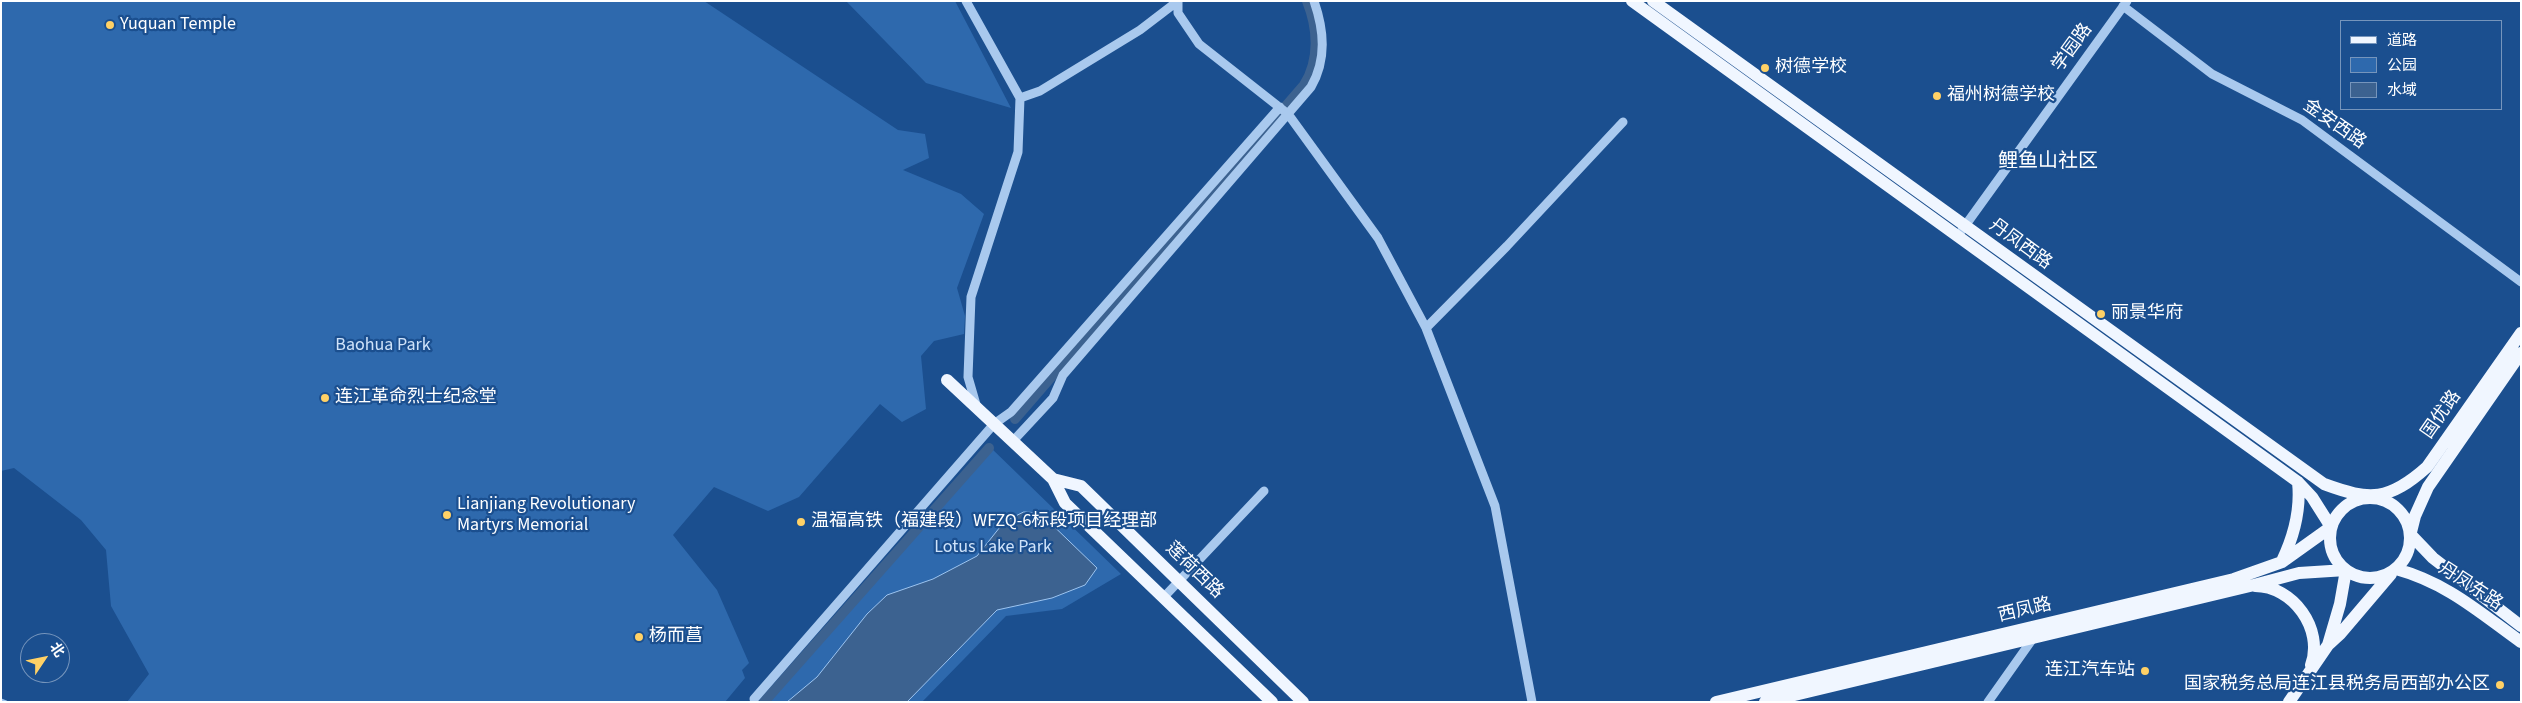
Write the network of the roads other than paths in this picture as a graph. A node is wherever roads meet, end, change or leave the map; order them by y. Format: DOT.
graph roads {
  1 [pos="966,1"];
  2 [pos="1314,1"];
  3 [pos="1632,1"];
  4 [pos="1653,1"];
  5 [pos="1178,2"];
  6 [pos="2125,4"];
  7 [pos="1020,98"];
  8 [pos="1280,107"];
  9 [pos="1288,114"];
  10 [pos="1623,122"];
  11 [pos="1961,231"];
  12 [pos="2521,282"];
  13 [pos="1426,328"];
  14 [pos="2521,333"];
  15 [pos="2521,353"];
  16 [pos="946,380"];
  17 [pos="977,408"];
  18 [pos="994,424"];
  19 [pos="1013,441"];
  20 [pos="1053,479"];
  21 [pos="2298,482"];
  22 [pos="1264,491"];
  23 [pos="2375,497"];
  24 [pos="2331,527"];
  25 [pos="2411,535"];
  26 [pos="2282,562"];
  27 [pos="2396,569"];
  28 [pos="2346,570"];
  29 [pos="1179,581"];
  30 [pos="2250,586"];
  31 [pos="1163,598"];
  32 [pos="2521,626"];
  33 [pos="2034,637"];
  34 [pos="2521,642"];
  35 [pos="2328,644"];
  36 [pos="2307,675"];
  37 [pos="754,700"];
  38 [pos="1272,702"];
  39 [pos="1303,702"];
  40 [pos="1532,702"];
  41 [pos="1716,702"];
  42 [pos="1765,702"];
  43 [pos="1988,702"];
  44 [pos="2289,702"];
  1 -- 7 [label="street"];
  2 -- 9 [label="street"];
  3 -- 11 [label="main road, 丹凤西路"];
  4 -- 11 [label="main road, 丹凤西路"];
  5 -- 7 [label="street"];
  5 -- 8 [label="street"];
  6 -- 11 [label="street, 学园路"];
  6 -- 12 [label="street, 金安西路"];
  7 -- 17 [label="street"];
  8 -- 9 [label="street"];
  8 -- 18 [label="street"];
  9 -- 13 [label="street"];
  9 -- 19 [label="street"];
  10 -- 13 [label="street"];
  11 -- 21 [label="main road, 丹凤西路"];
  11 -- 23 [label="main road, 丹凤西路"];
  13 -- 40 [label="street"];
  14 -- 23 [label="main road, 国优路"];
  15 -- 25 [label="main road, 国优路"];
  16 -- 17 [label="main road, 莲荷西路"];
  17 -- 18 [label="main road, 莲荷西路"];
  18 -- 19 [label="main road, 莲荷西路"];
  18 -- 37 [label="street"];
  19 -- 20 [label="main road, 莲荷西路"];
  20 -- 29 [label="main road, 莲荷西路"];
  20 -- 31 [label="main road, 莲荷西路"];
  21 -- 24 [label="main road, 丹凤西路"];
  21 -- 26 [label="main road"];
  22 -- 29 [label="street"];
  23 -- 24 [label="main road"];
  23 -- 25 [label="main road"];
  24 -- 26 [label="main road, 西凤路"];
  24 -- 28 [label="main road"];
  25 -- 27 [label="main road"];
  25 -- 32 [label="main road, 丹凤东路"];
  26 -- 41 [label="main road, 西凤路"];
  27 -- 28 [label="main road"];
  27 -- 34 [label="main road, 丹凤东路"];
  27 -- 35 [label="main road"];
  28 -- 30 [label="main road, 西凤路"];
  28 -- 35 [label="main road"];
  29 -- 31 [label="street"];
  29 -- 39 [label="main road, 莲荷西路"];
  30 -- 33 [label="main road, 西凤路"];
  30 -- 36 [label="main road"];
  31 -- 38 [label="main road, 莲荷西路"];
  33 -- 42 [label="main road, 西凤路"];
  33 -- 43 [label="street"];
  35 -- 36 [label="main road"];
  36 -- 44 [label="main road"];
}
